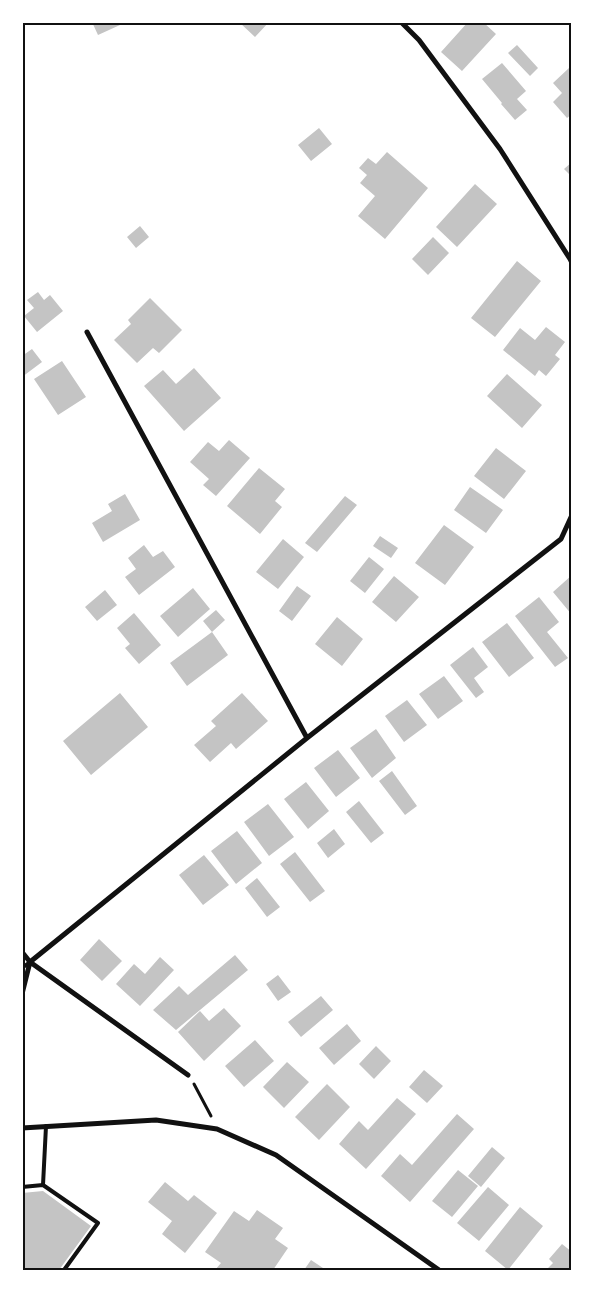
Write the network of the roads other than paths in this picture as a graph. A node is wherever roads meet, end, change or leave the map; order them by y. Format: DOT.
graph roads {
  1 [pos="401,22"];
  2 [pos="572,263"];
  3 [pos="87,332"];
  4 [pos="572,516"];
  5 [pos="307,738"];
  6 [pos="22,952"];
  7 [pos="30,962"];
  8 [pos="22,968"];
  9 [pos="22,994"];
  10 [pos="188,1075"];
  11 [pos="46,1126"];
  12 [pos="22,1128"];
  13 [pos="43,1185"];
  14 [pos="22,1187"];
  15 [pos="64,1270"];
  16 [pos="439,1270"];
  1 -- 2 [label="street"];
  3 -- 5 [label="street"];
  4 -- 5 [label="street"];
  5 -- 7 [label="street"];
  6 -- 7 [label="street"];
  7 -- 8 [label="lane"];
  7 -- 9 [label="street"];
  7 -- 10 [label="street"];
  11 -- 12 [label="street"];
  11 -- 13 [label="lane"];
  11 -- 16 [label="street"];
  13 -- 14 [label="lane"];
  13 -- 15 [label="lane"];
}
